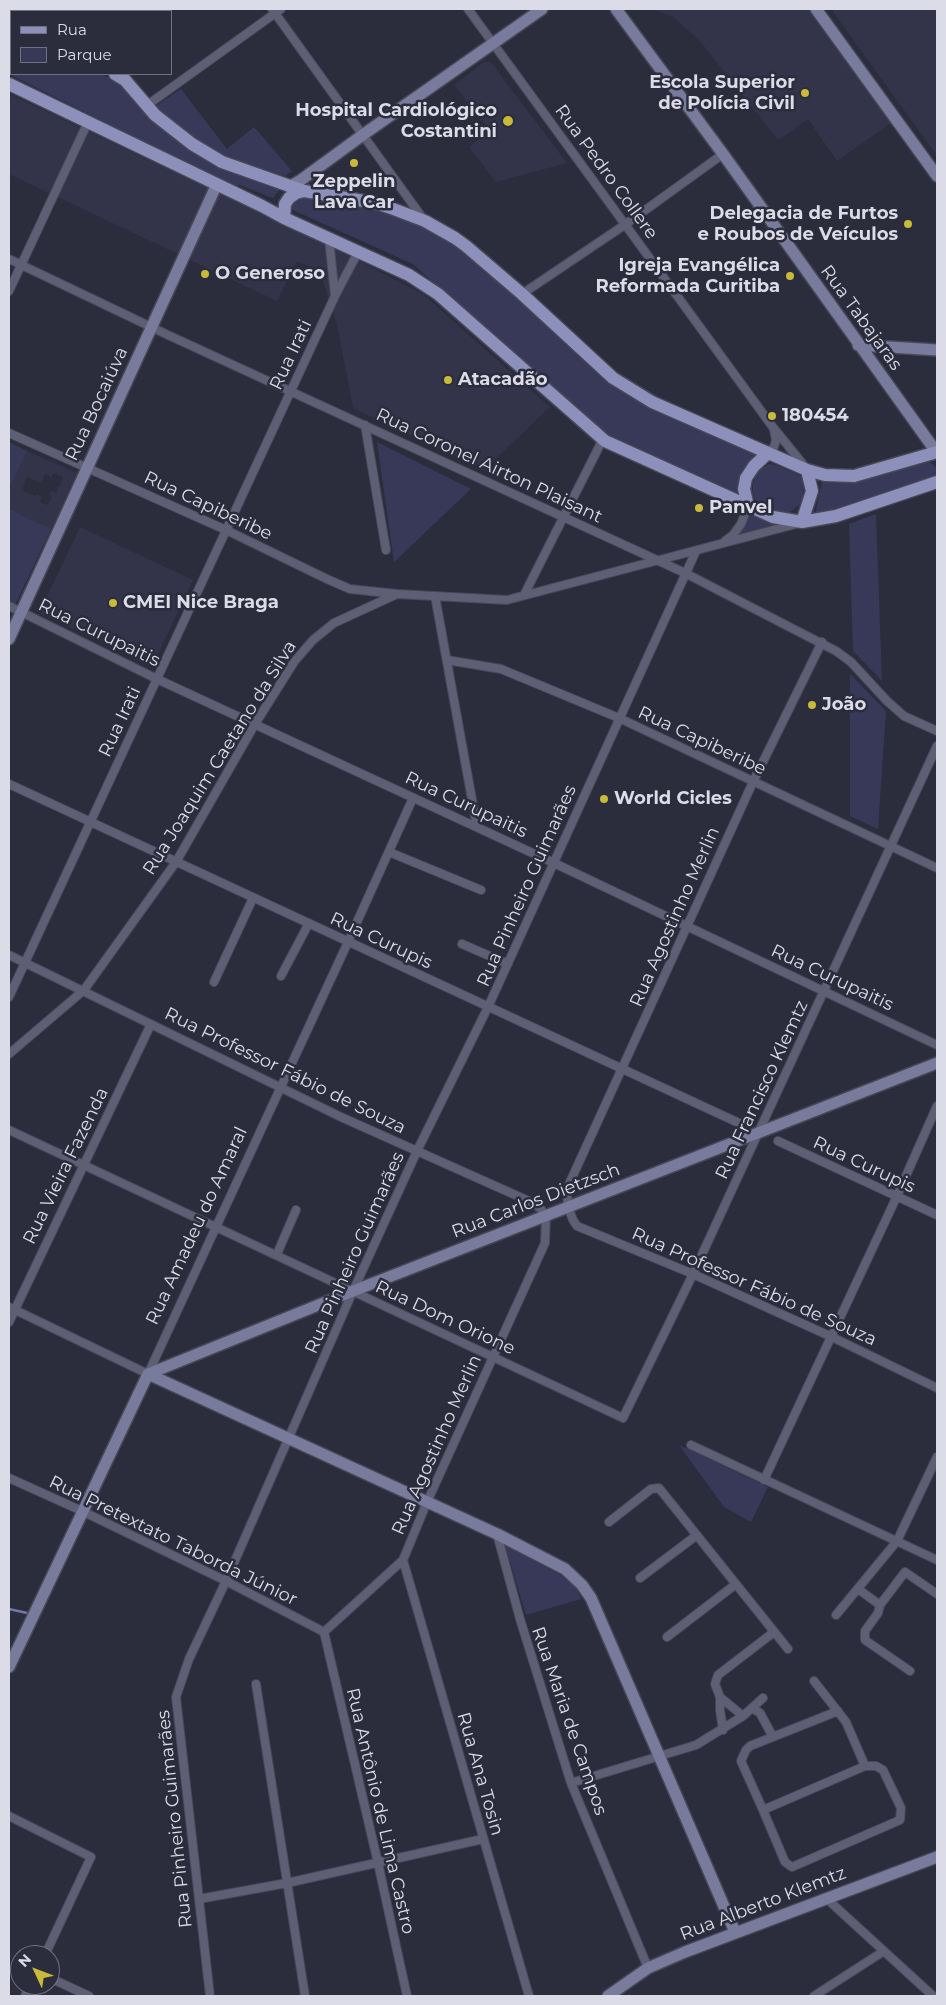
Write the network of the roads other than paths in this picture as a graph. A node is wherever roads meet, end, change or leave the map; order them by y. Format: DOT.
graph roads {
  1 [pos="468,9"];
  2 [pos="542,9"];
  3 [pos="616,9"];
  4 [pos="816,9"];
  5 [pos="276,10"];
  6 [pos="493,42"];
  7 [pos="120,76"];
  8 [pos="9,84"];
  9 [pos="146,106"];
  10 [pos="88,122"];
  11 [pos="364,134"];
  12 [pos="723,154"];
  13 [pos="937,176"];
  14 [pos="216,184"];
  15 [pos="290,187"];
  16 [pos="304,190"];
  17 [pos="262,206"];
  18 [pos="284,218"];
  19 [pos="425,221"];
  20 [pos="626,224"];
  21 [pos="329,238"];
  22 [pos="358,252"];
  23 [pos="9,260"];
  24 [pos="20,265"];
  25 [pos="9,291"];
  26 [pos="522,294"];
  27 [pos="335,296"];
  28 [pos="151,327"];
  29 [pos="858,345"];
  30 [pos="937,350"];
  31 [pos="291,391"];
  32 [pos="365,425"];
  33 [pos="772,426"];
  34 [pos="9,433"];
  35 [pos="603,440"];
  36 [pos="937,453"];
  37 [pos="768,454"];
  38 [pos="86,468"];
  39 [pos="807,470"];
  40 [pos="937,482"];
  41 [pos="748,506"];
  42 [pos="564,518"];
  43 [pos="802,522"];
  44 [pos="226,530"];
  45 [pos="721,543"];
  46 [pos="386,550"];
  47 [pos="696,551"];
  48 [pos="658,561"];
  49 [pos="685,573"];
  50 [pos="397,594"];
  51 [pos="524,595"];
  52 [pos="435,596"];
  53 [pos="9,606"];
  54 [pos="21,612"];
  55 [pos="9,639"];
  56 [pos="822,642"];
  57 [pos="447,660"];
  58 [pos="157,679"];
  59 [pos="619,718"];
  60 [pos="256,724"];
  61 [pos="937,731"];
  62 [pos="937,746"];
  63 [pos="753,782"];
  64 [pos="9,784"];
  65 [pos="414,798"];
  66 [pos="90,822"];
  67 [pos="477,827"];
  68 [pos="892,846"];
  69 [pos="389,852"];
  70 [pos="176,862"];
  71 [pos="554,863"];
  72 [pos="937,868"];
  73 [pos="481,890"];
  74 [pos="253,898"];
  75 [pos="309,923"];
  76 [pos="688,926"];
  77 [pos="348,942"];
  78 [pos="462,944"];
  79 [pos="9,955"];
  80 [pos="25,962"];
  81 [pos="508,964"];
  82 [pos="281,976"];
  83 [pos="214,982"];
  84 [pos="84,990"];
  85 [pos="824,990"];
  86 [pos="9,997"];
  87 [pos="488,1007"];
  88 [pos="151,1024"];
  89 [pos="937,1045"];
  90 [pos="9,1054"];
  91 [pos="937,1063"];
  92 [pos="623,1069"];
  93 [pos="280,1087"];
  94 [pos="937,1106"];
  95 [pos="741,1124"];
  96 [pos="9,1130"];
  97 [pos="758,1133"];
  98 [pos="778,1141"];
  99 [pos="417,1151"];
  100 [pos="83,1165"];
  101 [pos="897,1196"];
  102 [pos="568,1207"];
  103 [pos="296,1210"];
  104 [pos="937,1215"];
  105 [pos="546,1216"];
  106 [pos="215,1227"];
  107 [pos="277,1254"];
  108 [pos="693,1274"];
  109 [pos="353,1291"];
  110 [pos="12,1308"];
  111 [pos="9,1322"];
  112 [pos="832,1337"];
  113 [pos="492,1357"];
  114 [pos="148,1374"];
  115 [pos="937,1388"];
  116 [pos="623,1418"];
  117 [pos="289,1438"];
  118 [pos="691,1446"];
  119 [pos="937,1457"];
  120 [pos="9,1478"];
  121 [pos="764,1480"];
  122 [pos="426,1502"];
  123 [pos="82,1512"];
  124 [pos="609,1522"];
  125 [pos="497,1534"];
  126 [pos="697,1535"];
  127 [pos="897,1541"];
  128 [pos="403,1560"];
  129 [pos="937,1560"];
  130 [pos="640,1578"];
  131 [pos="226,1581"];
  132 [pos="736,1584"];
  133 [pos="858,1589"];
  134 [pos="937,1594"];
  135 [pos="880,1605"];
  136 [pos="836,1615"];
  137 [pos="324,1632"];
  138 [pos="774,1632"];
  139 [pos="667,1637"];
  140 [pos="788,1648"];
  141 [pos="9,1667"];
  142 [pos="910,1671"];
  143 [pos="814,1681"];
  144 [pos="256,1684"];
  145 [pos="720,1697"];
  146 [pos="763,1698"];
  147 [pos="752,1708"];
  148 [pos="838,1711"];
  149 [pos="743,1716"];
  150 [pos="723,1730"];
  151 [pos="773,1737"];
  152 [pos="660,1756"];
  153 [pos="865,1766"];
  154 [pos="571,1783"];
  155 [pos="763,1810"];
  156 [pos="9,1816"];
  157 [pos="483,1839"];
  158 [pos="937,1857"];
  159 [pos="378,1863"];
  160 [pos="287,1883"];
  161 [pos="199,1899"];
  162 [pos="826,1899"];
  163 [pos="735,1932"];
  164 [pos="50,1945"];
  165 [pos="884,1951"];
  166 [pos="648,1968"];
  167 [pos="60,1983"];
  168 [pos="89,1996"];
  169 [pos="210,1996"];
  170 [pos="305,1996"];
  171 [pos="407,1996"];
  172 [pos="529,1996"];
  173 [pos="608,1996"];
  174 [pos="814,1996"];
  175 [pos="933,1996"];
  1 -- 6 [label="street, Rua Pedro Collere"];
  2 -- 6 [label="street"];
  3 -- 12 [label="street, Rua Tabajaras"];
  4 -- 13 [label="street"];
  5 -- 9 [label="street"];
  5 -- 11 [label="street"];
  6 -- 11 [label="street"];
  6 -- 20 [label="street, Rua Pedro Collere"];
  7 -- 9 [label="main road"];
  8 -- 10 [label="main road"];
  9 -- 15 [label="main road"];
  10 -- 14 [label="main road"];
  10 -- 24 [label="street"];
  11 -- 15 [label="street"];
  11 -- 19 [label="street"];
  12 -- 20 [label="street"];
  12 -- 29 [label="street, Rua Tabajaras"];
  14 -- 17 [label="main road"];
  14 -- 28 [label="street, Rua Bocaiúva"];
  15 -- 16 [label="main road"];
  15 -- 17 [label="main road"];
  16 -- 18 [label="main road"];
  16 -- 19 [label="main road"];
  17 -- 18 [label="main road"];
  18 -- 21 [label="main road"];
  19 -- 26 [label="main road"];
  20 -- 26 [label="street"];
  20 -- 33 [label="street, Rua Pedro Collere"];
  21 -- 22 [label="main road"];
  21 -- 27 [label="street"];
  22 -- 27 [label="street, Rua Irati"];
  22 -- 35 [label="main road"];
  23 -- 24 [label="street, Rua Coronel Airton Plaisant"];
  24 -- 25 [label="street"];
  24 -- 28 [label="street, Rua Coronel Airton Plaisant"];
  26 -- 37 [label="main road"];
  27 -- 31 [label="street, Rua Irati"];
  28 -- 31 [label="street, Rua Coronel Airton Plaisant"];
  28 -- 38 [label="street, Rua Bocaiúva"];
  29 -- 30 [label="street"];
  29 -- 36 [label="street, Rua Tabajaras"];
  31 -- 32 [label="street, Rua Coronel Airton Plaisant"];
  31 -- 44 [label="street, Rua Irati"];
  32 -- 42 [label="street, Rua Coronel Airton Plaisant"];
  32 -- 46 [label="street"];
  33 -- 37 [label="street"];
  33 -- 39 [label="street, Rua Pedro Collere"];
  34 -- 38 [label="street, Rua Capiberibe"];
  35 -- 41 [label="main road"];
  35 -- 42 [label="street"];
  36 -- 39 [label="main road"];
  37 -- 39 [label="main road"];
  37 -- 41 [label="main road"];
  38 -- 44 [label="street, Rua Capiberibe"];
  38 -- 54 [label="street, Rua Bocaiúva"];
  39 -- 43 [label="main road"];
  40 -- 43 [label="main road"];
  41 -- 43 [label="main road"];
  41 -- 45 [label="street, Rua Joaquim Caetano da Silva"];
  42 -- 48 [label="street, Rua Coronel Airton Plaisant"];
  42 -- 51 [label="street"];
  43 -- 45 [label="street, Rua Joaquim Caetano da Silva"];
  44 -- 50 [label="street, Rua Capiberibe"];
  44 -- 58 [label="street, Rua Irati"];
  45 -- 47 [label="street, Rua Joaquim Caetano da Silva"];
  47 -- 48 [label="street, Rua Joaquim Caetano da Silva"];
  47 -- 49 [label="street, Rua Pinheiro Guimarães"];
  48 -- 49 [label="street, Rua Coronel Airton Plaisant"];
  48 -- 51 [label="street, Rua Joaquim Caetano da Silva"];
  49 -- 56 [label="street, Rua Coronel Airton Plaisant"];
  49 -- 59 [label="street, Rua Pinheiro Guimarães"];
  50 -- 52 [label="street, Rua Joaquim Caetano da Silva"];
  50 -- 60 [label="street, Rua Joaquim Caetano da Silva"];
  51 -- 52 [label="street, Rua Joaquim Caetano da Silva"];
  52 -- 57 [label="street"];
  53 -- 54 [label="street, Rua Curupaitis"];
  54 -- 55 [label="street, Rua Bocaiúva"];
  54 -- 58 [label="street, Rua Curupaitis"];
  56 -- 61 [label="street, Rua Coronel Airton Plaisant"];
  56 -- 63 [label="street, Rua Agostinho Merlin"];
  57 -- 59 [label="street, Rua Capiberibe"];
  57 -- 67 [label="street"];
  58 -- 60 [label="street, Rua Curupaitis"];
  58 -- 66 [label="street, Rua Irati"];
  59 -- 63 [label="street, Rua Capiberibe"];
  59 -- 71 [label="street, Rua Pinheiro Guimarães"];
  60 -- 65 [label="street, Rua Curupaitis"];
  60 -- 70 [label="street, Rua Joaquim Caetano da Silva"];
  62 -- 68 [label="street, Rua Francisco Klemtz"];
  63 -- 68 [label="street, Rua Capiberibe"];
  63 -- 76 [label="street, Rua Agostinho Merlin"];
  64 -- 66 [label="street, Rua Curupis"];
  65 -- 67 [label="street, Rua Curupaitis"];
  65 -- 69 [label="street, Rua Amadeu do Amaral"];
  66 -- 70 [label="street, Rua Curupis"];
  66 -- 80 [label="street, Rua Irati"];
  67 -- 71 [label="street, Rua Curupaitis"];
  68 -- 72 [label="street, Rua Capiberibe"];
  68 -- 85 [label="street, Rua Francisco Klemtz"];
  69 -- 73 [label="street"];
  69 -- 77 [label="street, Rua Amadeu do Amaral"];
  70 -- 74 [label="street, Rua Curupis"];
  70 -- 84 [label="street, Rua Joaquim Caetano da Silva"];
  71 -- 76 [label="street, Rua Curupaitis"];
  71 -- 81 [label="street, Rua Pinheiro Guimarães"];
  74 -- 75 [label="street, Rua Curupis"];
  74 -- 83 [label="street"];
  75 -- 77 [label="street, Rua Curupis"];
  75 -- 82 [label="street"];
  76 -- 85 [label="street, Rua Curupaitis"];
  76 -- 92 [label="street, Rua Agostinho Merlin"];
  77 -- 87 [label="street, Rua Curupis"];
  77 -- 93 [label="street, Rua Amadeu do Amaral"];
  78 -- 81 [label="street"];
  79 -- 80 [label="street, Rua Professor Fábio de Souza"];
  80 -- 84 [label="street, Rua Professor Fábio de Souza"];
  80 -- 86 [label="street, Rua Irati"];
  81 -- 87 [label="street, Rua Pinheiro Guimarães"];
  84 -- 88 [label="street, Rua Professor Fábio de Souza"];
  84 -- 90 [label="street, Rua Joaquim Caetano da Silva"];
  85 -- 89 [label="street, Rua Curupaitis"];
  85 -- 97 [label="street, Rua Francisco Klemtz"];
  87 -- 92 [label="street, Rua Curupis"];
  87 -- 99 [label="street, Rua Pinheiro Guimarães"];
  88 -- 93 [label="street, Rua Professor Fábio de Souza"];
  88 -- 100 [label="street, Rua Vieira Fazenda"];
  91 -- 97 [label="street, Rua Carlos Dietzsch"];
  92 -- 95 [label="street, Rua Curupis"];
  92 -- 102 [label="street, Rua Agostinho Merlin"];
  93 -- 99 [label="street, Rua Professor Fábio de Souza"];
  93 -- 106 [label="street, Rua Amadeu do Amaral"];
  94 -- 101 [label="street"];
  96 -- 100 [label="street, Rua Dom Orione"];
  97 -- 102 [label="street, Rua Carlos Dietzsch"];
  97 -- 108 [label="street, Rua Francisco Klemtz"];
  98 -- 101 [label="street, Rua Curupis"];
  99 -- 105 [label="street, Rua Professor Fábio de Souza"];
  99 -- 109 [label="street, Rua Pinheiro Guimarães"];
  100 -- 106 [label="street, Rua Dom Orione"];
  100 -- 110 [label="street, Rua Vieira Fazenda"];
  101 -- 104 [label="street, Rua Curupis"];
  101 -- 112 [label="street"];
  102 -- 105 [label="street, Rua Carlos Dietzsch"];
  102 -- 108 [label="street, Rua Professor Fábio de Souza"];
  103 -- 107 [label="street"];
  105 -- 109 [label="street, Rua Carlos Dietzsch"];
  105 -- 113 [label="street, Rua Agostinho Merlin"];
  106 -- 107 [label="street, Rua Dom Orione"];
  106 -- 114 [label="street, Rua Amadeu do Amaral"];
  107 -- 109 [label="street, Rua Dom Orione"];
  108 -- 112 [label="street, Rua Professor Fábio de Souza"];
  108 -- 116 [label="street, Rua Francisco Klemtz"];
  109 -- 113 [label="street, Rua Dom Orione"];
  109 -- 114 [label="street, Rua Carlos Dietzsch"];
  109 -- 117 [label="street, Rua Pinheiro Guimarães"];
  110 -- 111 [label="street, Rua Vieira Fazenda"];
  110 -- 114 [label="street"];
  112 -- 115 [label="street, Rua Professor Fábio de Souza"];
  112 -- 121 [label="street"];
  113 -- 116 [label="street, Rua Dom Orione"];
  113 -- 122 [label="street, Rua Agostinho Merlin"];
  114 -- 117 [label="street"];
  114 -- 123 [label="street, Rua Amadeu do Amaral"];
  117 -- 122 [label="street"];
  117 -- 131 [label="street, Rua Pinheiro Guimarães"];
  118 -- 121 [label="street"];
  119 -- 127 [label="street"];
  120 -- 123 [label="street, Rua Pretextato Taborda Júnior"];
  121 -- 127 [label="street"];
  122 -- 125 [label="street"];
  122 -- 128 [label="street, Rua Agostinho Merlin"];
  123 -- 131 [label="street, Rua Pretextato Taborda Júnior"];
  123 -- 141 [label="street, Rua Amadeu do Amaral"];
  124 -- 126 [label="street"];
  125 -- 152 [label="street"];
  125 -- 154 [label="street, Rua Maria de Campos"];
  126 -- 130 [label="street"];
  126 -- 132 [label="street"];
  127 -- 129 [label="street"];
  127 -- 133 [label="street"];
  128 -- 137 [label="street, Rua Agostinho Merlin"];
  128 -- 157 [label="street, Rua Ana Tosin"];
  131 -- 137 [label="street, Rua Pretextato Taborda Júnior"];
  131 -- 161 [label="street, Rua Pinheiro Guimarães"];
  132 -- 138 [label="street"];
  132 -- 139 [label="street"];
  133 -- 135 [label="street"];
  133 -- 136 [label="street"];
  134 -- 135 [label="street"];
  135 -- 142 [label="street"];
  137 -- 159 [label="street, Rua Antônio de Lima Castro"];
  138 -- 140 [label="street"];
  138 -- 145 [label="street"];
  143 -- 148 [label="street"];
  144 -- 160 [label="street"];
  145 -- 149 [label="street"];
  145 -- 150 [label="street"];
  146 -- 147 [label="street"];
  147 -- 149 [label="street"];
  147 -- 151 [label="street"];
  148 -- 151 [label="street"];
  148 -- 153 [label="street"];
  149 -- 150 [label="street"];
  150 -- 152 [label="street"];
  151 -- 155 [label="street"];
  152 -- 154 [label="street"];
  152 -- 163 [label="street"];
  153 -- 155 [label="street"];
  153 -- 155 [label="street"];
  154 -- 166 [label="street, Rua Maria de Campos"];
  156 -- 164 [label="street"];
  157 -- 159 [label="street"];
  157 -- 172 [label="street, Rua Ana Tosin"];
  158 -- 162 [label="street, Rua Alberto Klemtz"];
  159 -- 160 [label="street"];
  159 -- 171 [label="street, Rua Antônio de Lima Castro"];
  160 -- 161 [label="street"];
  160 -- 170 [label="street"];
  161 -- 169 [label="street, Rua Pinheiro Guimarães"];
  162 -- 163 [label="street, Rua Alberto Klemtz"];
  162 -- 165 [label="street"];
  163 -- 166 [label="street, Rua Alberto Klemtz"];
  165 -- 174 [label="street"];
  165 -- 175 [label="street"];
  166 -- 173 [label="street, Rua Alberto Klemtz"];
  167 -- 168 [label="street"];
}
